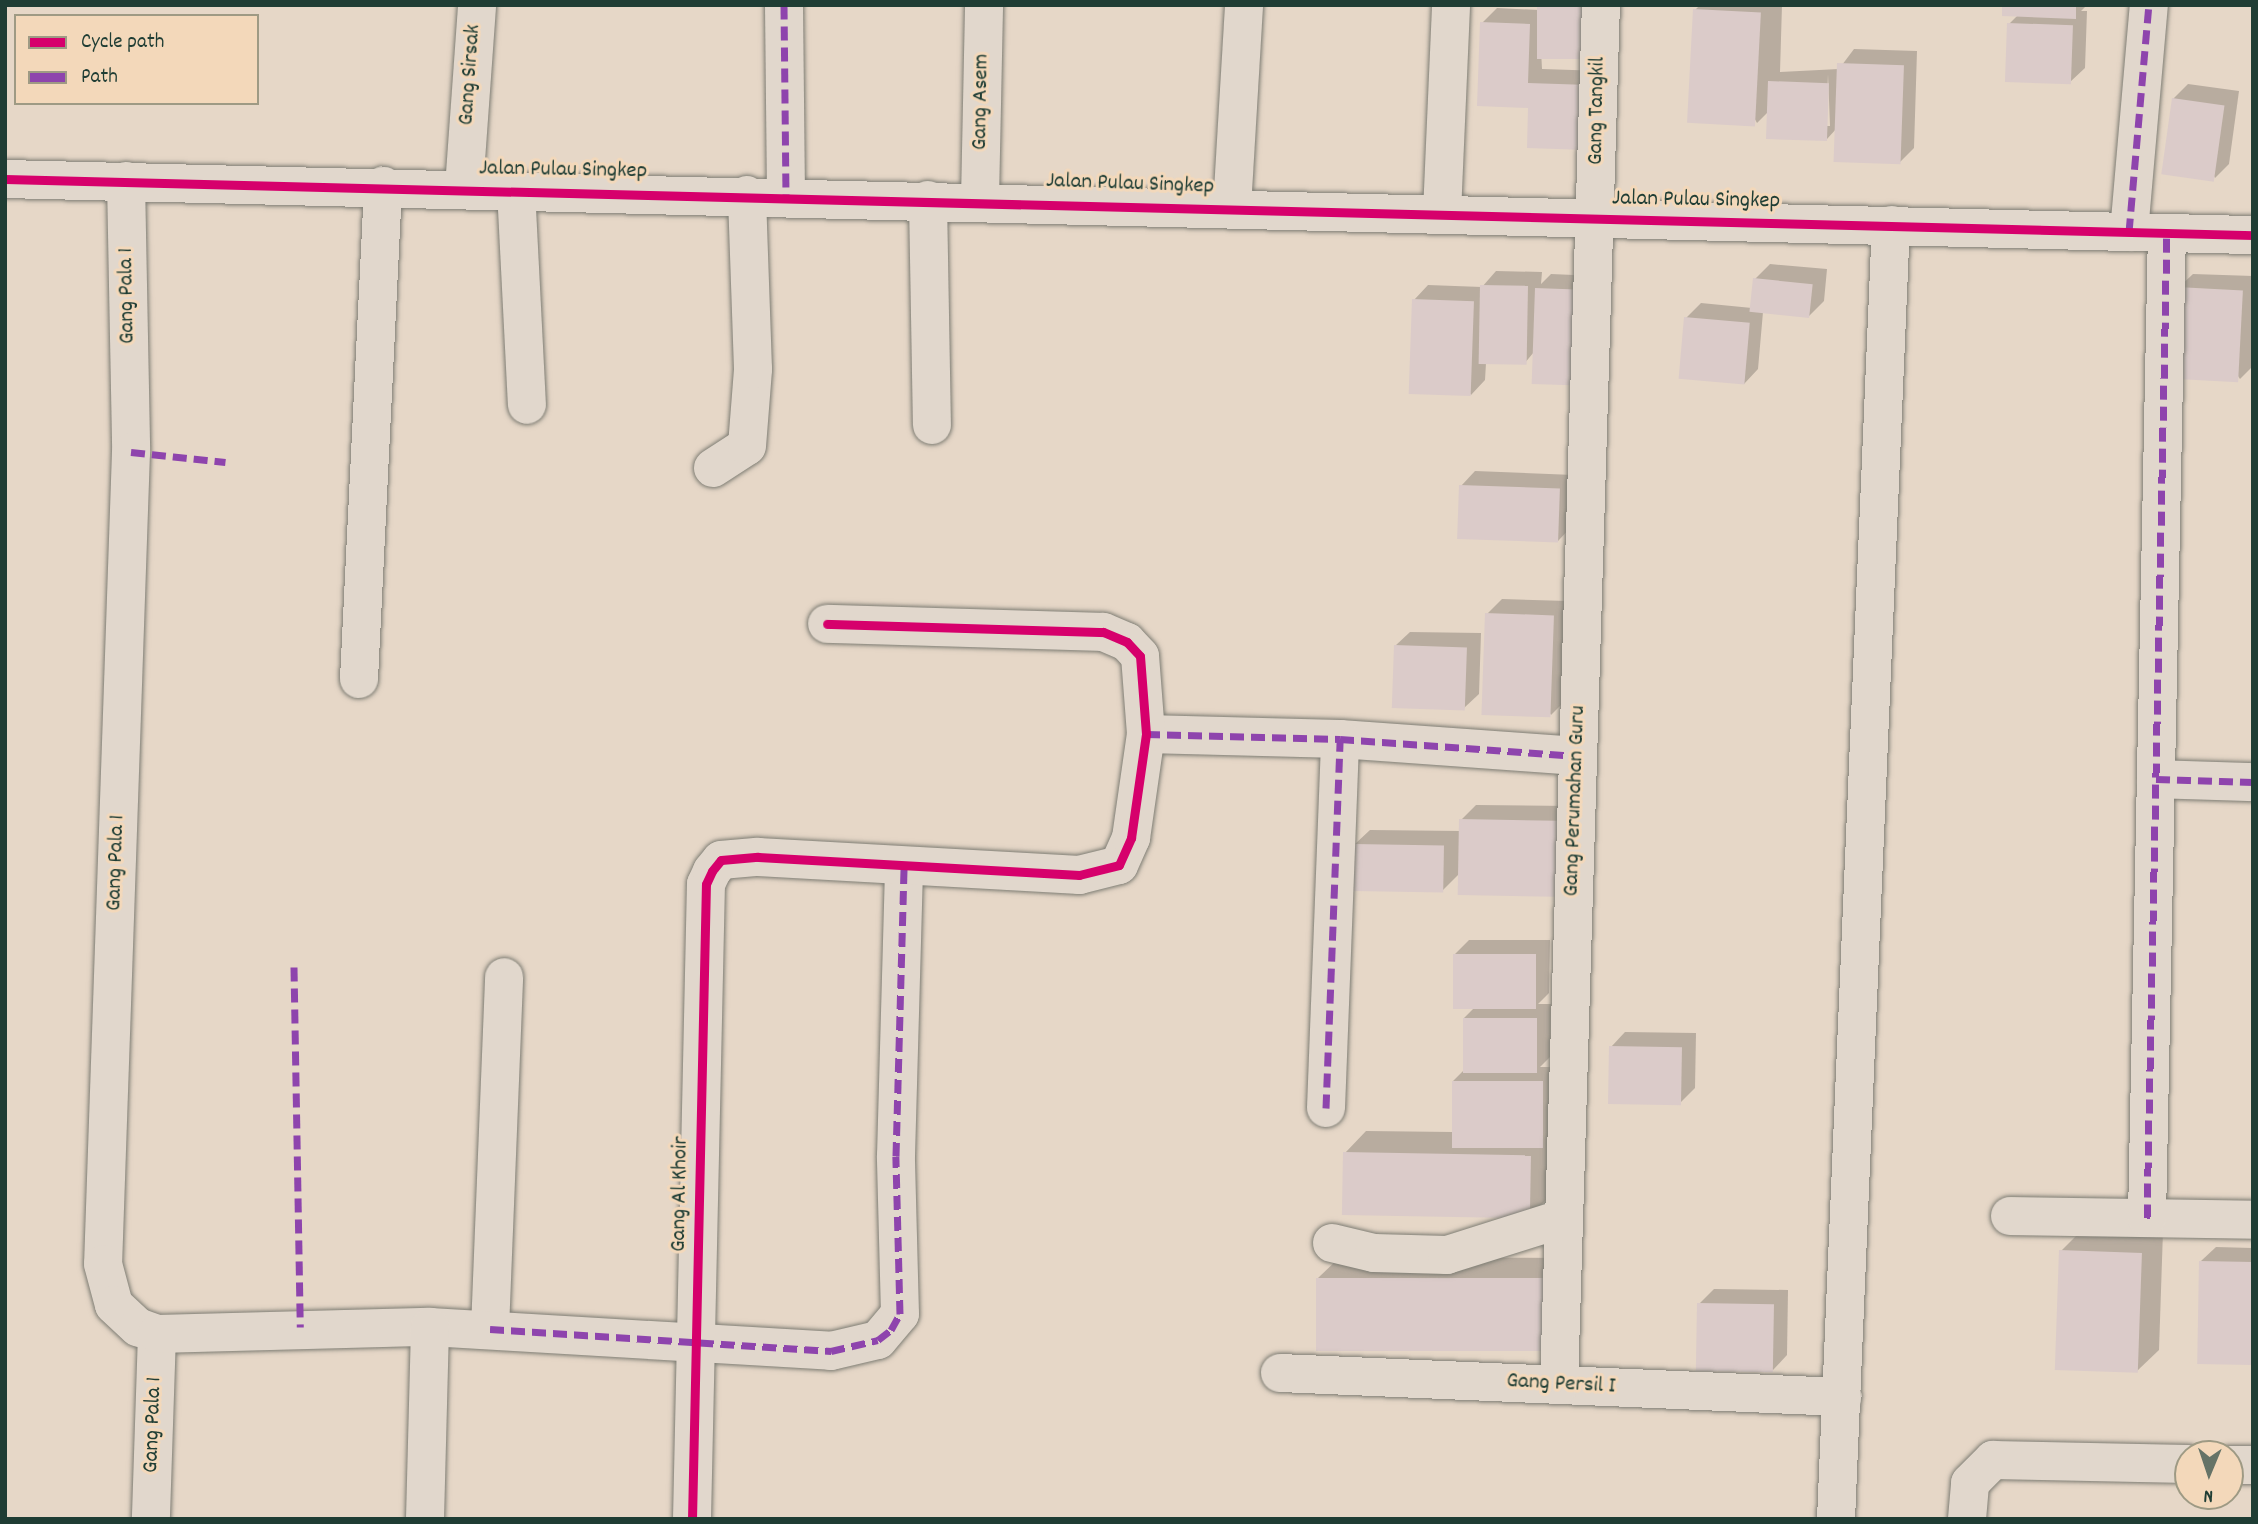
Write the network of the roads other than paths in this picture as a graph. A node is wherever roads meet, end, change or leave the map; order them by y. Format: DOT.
graph roads {
  1 [pos="477,5"];
  2 [pos="784,5"];
  3 [pos="984,5"];
  4 [pos="1244,5"];
  5 [pos="1451,5"];
  6 [pos="1601,5"];
  7 [pos="2149,5"];
  8 [pos="5,179"];
  9 [pos="126,181"];
  10 [pos="383,186"];
  11 [pos="464,188"];
  12 [pos="516,189"];
  13 [pos="747,195"];
  14 [pos="786,196"];
  15 [pos="980,199"];
  16 [pos="928,200"];
  17 [pos="1232,208"];
  18 [pos="1442,213"];
  19 [pos="1595,217"];
  20 [pos="1899,225"];
  21 [pos="2129,232"];
  22 [pos="2167,233"];
  23 [pos="2253,235"];
  24 [pos="527,405"];
  25 [pos="932,425"];
  26 [pos="713,468"];
  27 [pos="827,624"];
  28 [pos="359,679"];
  29 [pos="1146,734"];
  30 [pos="1340,739"];
  31 [pos="1577,756"];
  32 [pos="2156,779"];
  33 [pos="2253,782"];
  34 [pos="904,868"];
  35 [pos="504,977"];
  36 [pos="1326,1108"];
  37 [pos="2010,1216"];
  38 [pos="2147,1218"];
  39 [pos="1561,1219"];
  40 [pos="2253,1220"];
  41 [pos="1332,1243"];
  42 [pos="430,1327"];
  43 [pos="490,1329"];
  44 [pos="157,1334"];
  45 [pos="698,1346"];
  46 [pos="1280,1373"];
  47 [pos="1559,1385"];
  48 [pos="1842,1397"];
  49 [pos="2174,1464"];
  50 [pos="150,1519"];
  51 [pos="425,1519"];
  52 [pos="692,1519"];
  53 [pos="1836,1519"];
  54 [pos="1967,1519"];
  1 -- 11 [label="street, Gang Sirsak"];
  2 -- 14 [label="street"];
  3 -- 15 [label="street, Gang Asem"];
  4 -- 17 [label="street"];
  5 -- 18 [label="street"];
  6 -- 19 [label="street, Gang Tangkil"];
  7 -- 21 [label="street"];
  8 -- 9 [label="street, Jalan Pulau Singkep"];
  9 -- 10 [label="street, Jalan Pulau Singkep"];
  9 -- 44 [label="street, Gang Pala 1"];
  10 -- 11 [label="street, Jalan Pulau Singkep"];
  10 -- 28 [label="street"];
  11 -- 12 [label="street, Jalan Pulau Singkep"];
  12 -- 13 [label="street, Jalan Pulau Singkep"];
  12 -- 24 [label="street"];
  13 -- 14 [label="street, Jalan Pulau Singkep"];
  13 -- 26 [label="street"];
  14 -- 16 [label="street, Jalan Pulau Singkep"];
  15 -- 16 [label="street, Jalan Pulau Singkep"];
  15 -- 17 [label="street, Jalan Pulau Singkep"];
  16 -- 25 [label="street"];
  17 -- 18 [label="street, Jalan Pulau Singkep"];
  18 -- 19 [label="street, Jalan Pulau Singkep"];
  19 -- 20 [label="street, Jalan Pulau Singkep"];
  19 -- 31 [label="street, Gang Perumahan Guru"];
  20 -- 21 [label="street, Jalan Pulau Singkep"];
  20 -- 48 [label="street"];
  21 -- 22 [label="street, Jalan Pulau Singkep"];
  22 -- 23 [label="street, Jalan Pulau Singkep"];
  22 -- 32 [label="street"];
  27 -- 29 [label="street"];
  29 -- 30 [label="street"];
  29 -- 34 [label="street"];
  30 -- 31 [label="street"];
  30 -- 36 [label="street"];
  31 -- 39 [label="street, Gang Perumahan Guru"];
  32 -- 33 [label="street"];
  32 -- 38 [label="street"];
  34 -- 45 [label="street"];
  34 -- 45 [label="street, Gang Al Khoir"];
  35 -- 43 [label="street"];
  37 -- 38 [label="street"];
  38 -- 40 [label="street"];
  39 -- 41 [label="street"];
  39 -- 47 [label="street, Gang Perumahan Guru"];
  42 -- 43 [label="street"];
  42 -- 44 [label="street"];
  42 -- 51 [label="street"];
  43 -- 45 [label="street"];
  44 -- 50 [label="street, Gang Pala 1"];
  45 -- 52 [label="street, Gang Al Khoir"];
  46 -- 47 [label="street, Gang Persil I"];
  47 -- 48 [label="street, Gang Persil I"];
  48 -- 53 [label="street"];
  49 -- 54 [label="street"];
}
